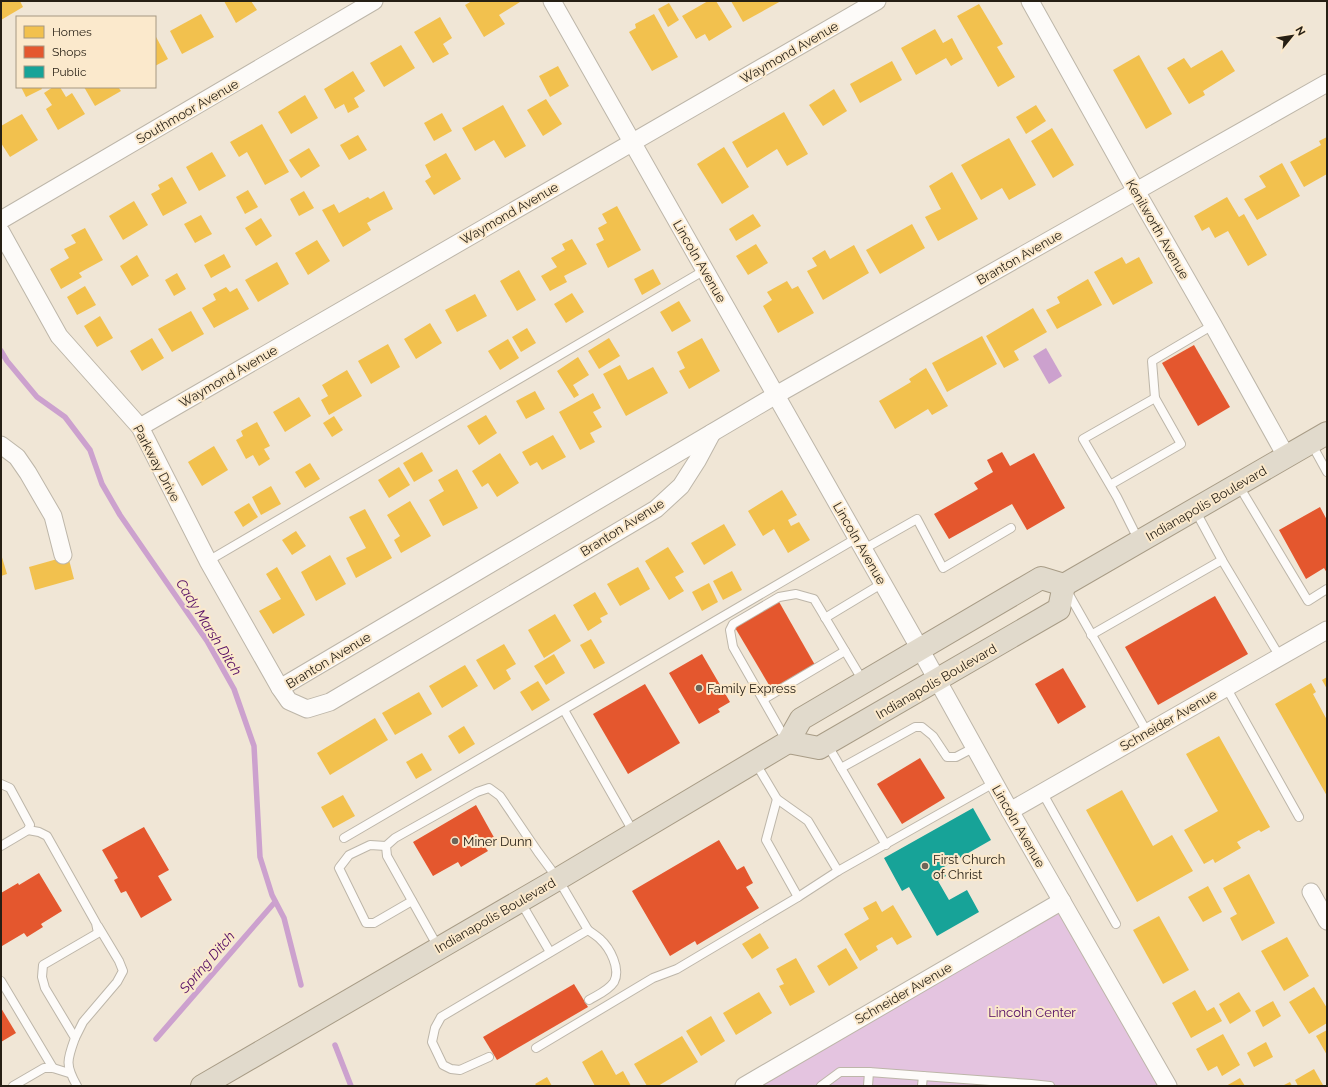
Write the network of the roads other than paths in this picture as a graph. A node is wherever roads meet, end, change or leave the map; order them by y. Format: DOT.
graph roads {
  1 [pos="374,1"];
  2 [pos="552,1"];
  3 [pos="877,1"];
  4 [pos="1030,1"];
  5 [pos="1327,83"];
  6 [pos="632,142"];
  7 [pos="1136,191"];
  8 [pos="1,220"];
  9 [pos="1,232"];
  10 [pos="705,270"];
  11 [pos="1213,325"];
  12 [pos="776,395"];
  13 [pos="1155,398"];
  14 [pos="140,427"];
  15 [pos="712,433"];
  16 [pos="1319,438"];
  17 [pos="1,445"];
  18 [pos="1286,456"];
  19 [pos="1327,472"];
  20 [pos="1238,484"];
  21 [pos="1110,485"];
  22 [pos="1194,510"];
  23 [pos="1011,528"];
  24 [pos="1140,541"];
  25 [pos="861,544"];
  26 [pos="63,555"];
  27 [pos="1222,560"];
  28 [pos="208,561"];
  29 [pos="883,583"];
  30 [pos="1064,585"];
  31 [pos="1327,590"];
  32 [pos="825,618"];
  33 [pos="1327,630"];
  34 [pos="1091,635"];
  35 [pos="920,649"];
  36 [pos="845,651"];
  37 [pos="1280,657"];
  38 [pos="937,680"];
  39 [pos="864,682"];
  40 [pos="1226,687"];
  41 [pos="280,688"];
  42 [pos="764,700"];
  43 [pos="564,710"];
  44 [pos="1146,732"];
  45 [pos="788,742"];
  46 [pos="827,744"];
  47 [pos="975,747"];
  48 [pos="755,762"];
  49 [pos="841,768"];
  50 [pos="994,783"];
  51 [pos="1,784"];
  52 [pos="1042,792"];
  53 [pos="777,799"];
  54 [pos="1010,811"];
  55 [pos="1299,817"];
  56 [pos="28,830"];
  57 [pos="634,832"];
  58 [pos="344,838"];
  59 [pos="886,845"];
  60 [pos="1,846"];
  61 [pos="386,846"];
  62 [pos="838,872"];
  63 [pos="558,879"];
  64 [pos="1311,892"];
  65 [pos="798,897"];
  66 [pos="412,901"];
  67 [pos="520,901"];
  68 [pos="1062,901"];
  69 [pos="1327,921"];
  70 [pos="96,923"];
  71 [pos="1116,924"];
  72 [pos="588,930"];
  73 [pos="438,948"];
  74 [pos="550,952"];
  75 [pos="1,981"];
  76 [pos="589,1000"];
  77 [pos="75,1038"];
  78 [pos="536,1048"];
  79 [pos="489,1057"];
  80 [pos="53,1068"];
  81 [pos="869,1072"];
  82 [pos="69,1073"];
  83 [pos="922,1076"];
  84 [pos="978,1083"];
  85 [pos="1031,1085"];
  86 [pos="13,1086"];
  87 [pos="77,1086"];
  88 [pos="202,1086"];
  89 [pos="744,1086"];
  90 [pos="821,1086"];
  91 [pos="868,1086"];
  92 [pos="922,1086"];
  93 [pos="1050,1086"];
  94 [pos="1168,1086"];
  1 -- 8 [label="street, Southmoor Avenue"];
  2 -- 6 [label="street, Lincoln Avenue"];
  3 -- 6 [label="street, Waymond Avenue"];
  4 -- 7 [label="street, Kenilworth Avenue"];
  5 -- 7 [label="street, Branton Avenue"];
  6 -- 10 [label="street, Lincoln Avenue"];
  6 -- 14 [label="street, Waymond Avenue"];
  7 -- 11 [label="street, Kenilworth Avenue"];
  7 -- 12 [label="street, Branton Avenue"];
  9 -- 14 [label="street, Parkway Drive"];
  10 -- 12 [label="street, Lincoln Avenue"];
  10 -- 28 [label="lane"];
  11 -- 13 [label="lane"];
  11 -- 18 [label="street, Kenilworth Avenue"];
  12 -- 15 [label="street, Branton Avenue"];
  12 -- 25 [label="street, Lincoln Avenue"];
  13 -- 21 [label="lane"];
  13 -- 21 [label="lane"];
  14 -- 28 [label="street, Parkway Drive"];
  15 -- 41 [label="street, Branton Avenue"];
  15 -- 41 [label="street, Branton Avenue"];
  16 -- 18 [label="highway, Indianapolis Boulevard"];
  16 -- 19 [label="lane"];
  17 -- 26 [label="street"];
  18 -- 20 [label="highway, Indianapolis Boulevard"];
  20 -- 22 [label="highway, Indianapolis Boulevard"];
  20 -- 31 [label="lane"];
  21 -- 24 [label="lane"];
  22 -- 24 [label="highway, Indianapolis Boulevard"];
  22 -- 27 [label="lane"];
  23 -- 25 [label="lane"];
  24 -- 30 [label="highway, Indianapolis Boulevard"];
  25 -- 29 [label="street, Lincoln Avenue"];
  25 -- 43 [label="lane"];
  27 -- 34 [label="lane"];
  27 -- 37 [label="lane"];
  28 -- 41 [label="street, Parkway Drive"];
  29 -- 32 [label="lane"];
  29 -- 35 [label="street, Lincoln Avenue"];
  30 -- 34 [label="lane"];
  30 -- 35 [label="highway, Indianapolis Boulevard"];
  30 -- 38 [label="highway, Indianapolis Boulevard"];
  32 -- 36 [label="lane"];
  32 -- 42 [label="lane"];
  33 -- 37 [label="street, Schneider Avenue"];
  34 -- 44 [label="lane"];
  35 -- 38 [label="street, Lincoln Avenue"];
  35 -- 39 [label="highway, Indianapolis Boulevard"];
  36 -- 39 [label="lane"];
  36 -- 42 [label="lane"];
  37 -- 40 [label="street, Schneider Avenue"];
  38 -- 46 [label="highway, Indianapolis Boulevard"];
  38 -- 47 [label="street, Lincoln Avenue"];
  39 -- 45 [label="highway, Indianapolis Boulevard"];
  40 -- 44 [label="street, Schneider Avenue"];
  40 -- 55 [label="lane"];
  42 -- 45 [label="lane"];
  43 -- 57 [label="lane"];
  43 -- 58 [label="lane"];
  44 -- 52 [label="street, Schneider Avenue"];
  45 -- 46 [label="highway, Indianapolis Boulevard"];
  45 -- 48 [label="highway, Indianapolis Boulevard"];
  46 -- 49 [label="lane"];
  47 -- 49 [label="lane"];
  47 -- 50 [label="street, Lincoln Avenue"];
  48 -- 53 [label="lane"];
  48 -- 57 [label="highway, Indianapolis Boulevard"];
  49 -- 59 [label="lane"];
  50 -- 54 [label="street, Lincoln Avenue"];
  50 -- 59 [label="lane"];
  51 -- 56 [label="lane"];
  52 -- 54 [label="street, Schneider Avenue"];
  52 -- 71 [label="lane"];
  53 -- 62 [label="lane"];
  53 -- 65 [label="lane"];
  54 -- 68 [label="street, Lincoln Avenue"];
  56 -- 60 [label="lane"];
  56 -- 70 [label="lane"];
  57 -- 63 [label="highway, Indianapolis Boulevard"];
  59 -- 62 [label="lane"];
  61 -- 63 [label="lane"];
  61 -- 66 [label="lane"];
  61 -- 66 [label="lane"];
  62 -- 65 [label="lane"];
  63 -- 67 [label="highway, Indianapolis Boulevard"];
  63 -- 72 [label="lane"];
  64 -- 69 [label="street"];
  65 -- 78 [label="lane"];
  66 -- 73 [label="lane"];
  67 -- 73 [label="highway, Indianapolis Boulevard"];
  67 -- 74 [label="lane"];
  68 -- 89 [label="street, Schneider Avenue"];
  68 -- 94 [label="street, Lincoln Avenue"];
  70 -- 77 [label="lane"];
  70 -- 77 [label="lane"];
  72 -- 74 [label="lane"];
  72 -- 76 [label="lane"];
  73 -- 88 [label="highway, Indianapolis Boulevard"];
  74 -- 79 [label="lane"];
  75 -- 80 [label="lane"];
  77 -- 82 [label="lane"];
  80 -- 82 [label="lane"];
  80 -- 86 [label="lane"];
  81 -- 83 [label="lane"];
  81 -- 90 [label="lane"];
  81 -- 91 [label="lane"];
  82 -- 87 [label="lane"];
  83 -- 84 [label="lane"];
  83 -- 92 [label="lane"];
  84 -- 85 [label="lane"];
  85 -- 93 [label="lane"];
}
